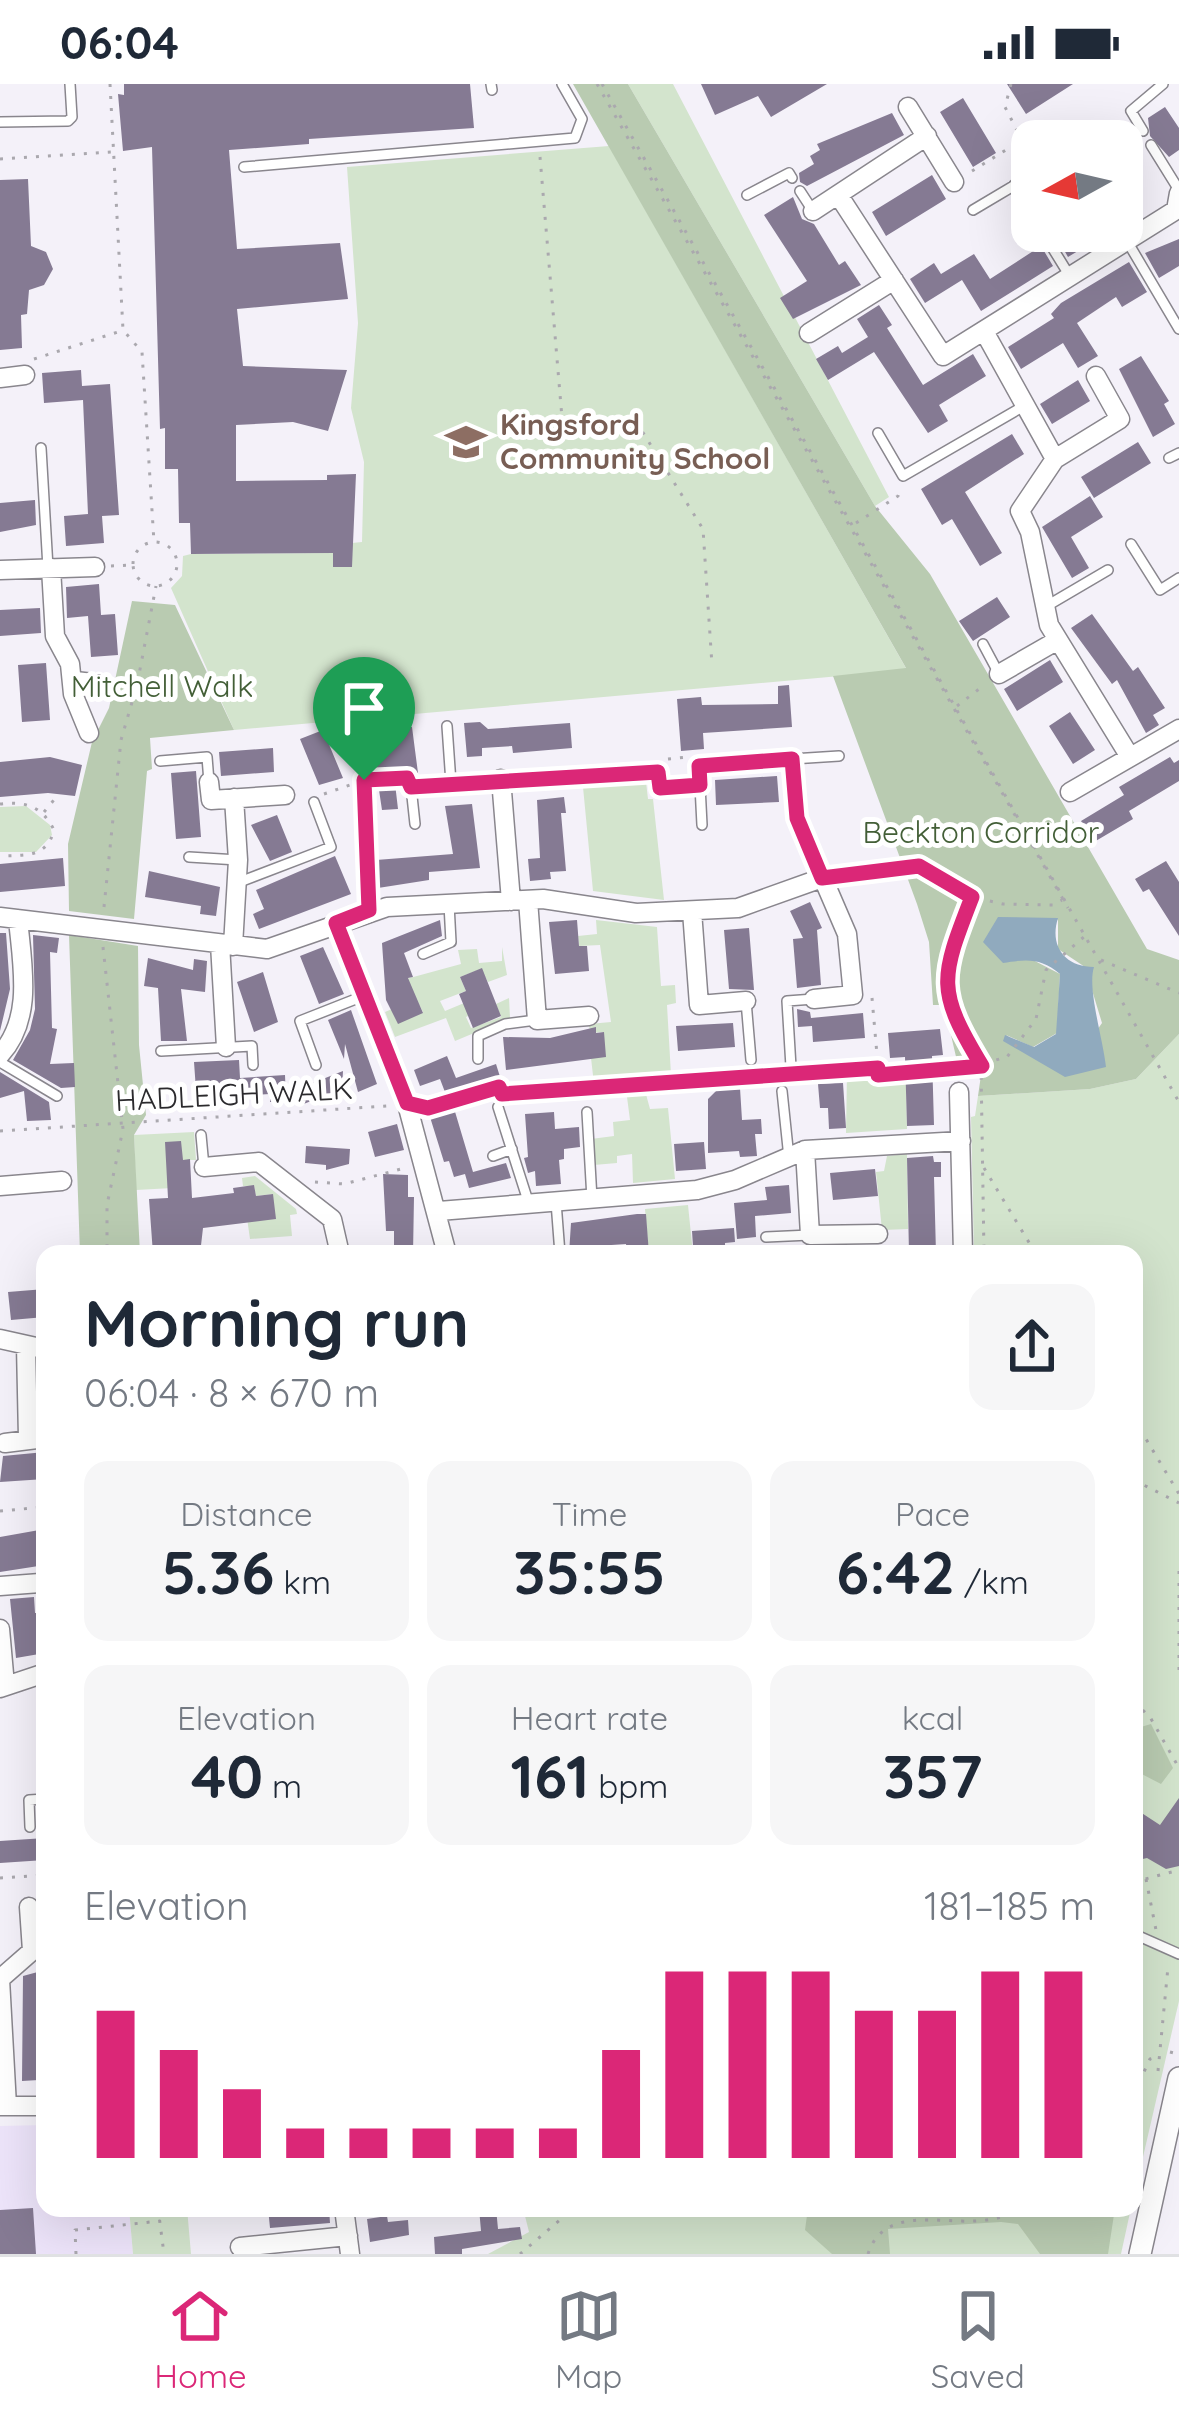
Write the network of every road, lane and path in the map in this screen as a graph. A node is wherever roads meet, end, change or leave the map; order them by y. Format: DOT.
graph roads {
  1 [pos="70,84"];
  2 [pos="110,84"];
  3 [pos="562,84"];
  4 [pos="600,84"];
  5 [pos="1012,84"];
  6 [pos="1163,84"];
  7 [pos="908,107"];
  8 [pos="1012,120"];
  9 [pos="1136,120"];
  10 [pos="0,122"];
  11 [pos="927,136"];
  12 [pos="539,141"];
  13 [pos="1151,145"];
  14 [pos="1011,147"];
  15 [pos="112,152"];
  16 [pos="0,159"];
  17 [pos="244,167"];
  18 [pos="792,178"];
  19 [pos="954,182"];
  20 [pos="1011,187"];
  21 [pos="800,190"];
  22 [pos="747,195"];
  23 [pos="839,196"];
  24 [pos="1178,202"];
  25 [pos="973,210"];
  26 [pos="813,212"];
  27 [pos="1143,228"];
  28 [pos="1055,252"];
  29 [pos="1109,252"];
  30 [pos="1133,252"];
  31 [pos="1070,278"];
  32 [pos="894,280"];
  33 [pos="1179,329"];
  34 [pos="123,330"];
  35 [pos="809,333"];
  36 [pos="985,333"];
  37 [pos="23,369"];
  38 [pos="1096,376"];
  39 [pos="0,378"];
  40 [pos="1024,406"];
  41 [pos="878,433"];
  42 [pos="41,448"];
  43 [pos="1054,459"];
  44 [pos="903,476"];
  45 [pos="851,526"];
  46 [pos="154,542"];
  47 [pos="1131,544"];
  48 [pos="95,567"];
  49 [pos="50,568"];
  50 [pos="0,570"];
  51 [pos="1108,570"];
  52 [pos="1179,578"];
  53 [pos="156,586"];
  54 [pos="1045,608"];
  55 [pos="1058,640"];
  56 [pos="983,644"];
  57 [pos="712,664"];
  58 [pos="999,674"];
  59 [pos="71,676"];
  60 [pos="106,680"];
  61 [pos="955,708"];
  62 [pos="342,724"];
  63 [pos="447,726"];
  64 [pos="1179,729"];
  65 [pos="88,733"];
  66 [pos="839,756"];
  67 [pos="1130,757"];
  68 [pos="792,759"];
  69 [pos="160,761"];
  70 [pos="717,765"];
  71 [pos="643,773"];
  72 [pos="501,778"];
  73 [pos="364,780"];
  74 [pos="209,782"];
  75 [pos="451,783"];
  76 [pos="700,785"];
  77 [pos="411,787"];
  78 [pos="1070,792"];
  79 [pos="58,795"];
  80 [pos="285,795"];
  81 [pos="234,798"];
  82 [pos="314,802"];
  83 [pos="0,804"];
  84 [pos="43,814"];
  85 [pos="415,824"];
  86 [pos="702,825"];
  87 [pos="0,856"];
  88 [pos="189,857"];
  89 [pos="238,860"];
  90 [pos="822,878"];
  91 [pos="237,883"];
  92 [pos="972,897"];
  93 [pos="520,900"];
  94 [pos="1063,900"];
  95 [pos="448,904"];
  96 [pos="369,910"];
  97 [pos="692,911"];
  98 [pos="9,918"];
  99 [pos="336,923"];
  100 [pos="102,925"];
  101 [pos="1086,935"];
  102 [pos="226,945"];
  103 [pos="423,954"];
  104 [pos="1099,960"];
  105 [pos="1179,993"];
  106 [pos="366,995"];
  107 [pos="853,995"];
  108 [pos="814,999"];
  109 [pos="746,1001"];
  110 [pos="589,1016"];
  111 [pos="536,1020"];
  112 [pos="226,1047"];
  113 [pos="161,1051"];
  114 [pos="0,1058"];
  115 [pos="478,1059"];
  116 [pos="751,1060"];
  117 [pos="316,1065"];
  118 [pos="253,1066"];
  119 [pos="982,1066"];
  120 [pos="791,1067"];
  121 [pos="878,1068"];
  122 [pos="782,1091"];
  123 [pos="959,1092"];
  124 [pos="1177,1093"];
  125 [pos="57,1096"];
  126 [pos="1179,1102"];
  127 [pos="407,1103"];
  128 [pos="498,1106"];
  129 [pos="587,1112"];
  130 [pos="122,1123"];
  131 [pos="0,1131"];
  132 [pos="201,1136"];
  133 [pos="961,1141"];
  134 [pos="512,1149"];
  135 [pos="797,1154"];
  136 [pos="493,1156"];
  137 [pos="424,1163"];
  138 [pos="982,1165"];
  139 [pos="204,1167"];
  140 [pos="62,1181"];
  141 [pos="344,1184"];
  142 [pos="0,1186"];
  143 [pos="592,1199"];
  144 [pos="556,1202"];
  145 [pos="529,1204"];
  146 [pos="439,1211"];
  147 [pos="878,1234"];
  148 [pos="810,1235"];
  149 [pos="766,1237"];
  150 [pos="107,1245"];
  151 [pos="338,1245"];
  152 [pos="445,1245"];
  153 [pos="559,1245"];
  154 [pos="963,1245"];
  155 [pos="984,1245"];
  156 [pos="1031,1245"];
  157 [pos="0,1340"];
  158 [pos="36,1347"];
  159 [pos="1143,1433"];
  160 [pos="36,1438"];
  161 [pos="5,1443"];
  162 [pos="1143,1485"];
  163 [pos="1179,1494"];
  164 [pos="1179,1503"];
  165 [pos="36,1508"];
  166 [pos="0,1511"];
  167 [pos="1179,1571"];
  168 [pos="0,1629"];
  169 [pos="1179,1670"];
  170 [pos="36,1675"];
  171 [pos="3,1686"];
  172 [pos="1143,1710"];
  173 [pos="1179,1767"];
  174 [pos="36,1800"];
  175 [pos="30,1827"];
  176 [pos="1179,1870"];
  177 [pos="36,1876"];
  178 [pos="0,1879"];
  179 [pos="1145,1879"];
  180 [pos="28,1906"];
  181 [pos="1143,1937"];
  182 [pos="36,1942"];
  183 [pos="1159,1943"];
  184 [pos="1175,1951"];
  185 [pos="36,1952"];
  186 [pos="0,1979"];
  187 [pos="1143,2074"];
  188 [pos="1179,2078"];
  189 [pos="3,2106"];
  190 [pos="36,2106"];
  191 [pos="1175,2111"];
  192 [pos="159,2217"];
  193 [pos="563,2217"];
  194 [pos="995,2217"];
  195 [pos="160,2221"];
  196 [pos="349,2245"];
  197 [pos="240,2247"];
  198 [pos="76,2254"];
  199 [pos="164,2254"];
  200 [pos="520,2254"];
  201 [pos="868,2254"];
  202 [pos="1141,2254"];
  1 -- 10 [label="lane"];
  2 -- 15 [label="path"];
  3 -- 12 [label="lane"];
  4 -- 45 [label="path"];
  5 -- 8 [label="path"];
  6 -- 9 [label="lane"];
  7 -- 11 [label="street"];
  11 -- 19 [label="street"];
  11 -- 23 [label="street"];
  12 -- 17 [label="lane"];
  12 -- 57 [label="path"];
  13 -- 24 [label="lane"];
  14 -- 19 [label="path"];
  15 -- 16 [label="path"];
  15 -- 34 [label="path"];
  18 -- 22 [label="lane"];
  20 -- 25 [label="lane"];
  21 -- 26 [label="lane"];
  23 -- 26 [label="street"];
  23 -- 32 [label="street"];
  24 -- 27 [label="street"];
  28 -- 31 [label="lane"];
  29 -- 31 [label="street"];
  30 -- 33 [label="lane"];
  31 -- 36 [label="street"];
  32 -- 35 [label="street"];
  32 -- 36 [label="street"];
  34 -- 37 [label="path"];
  34 -- 46 [label="path"];
  36 -- 40 [label="street"];
  37 -- 39 [label="street"];
  38 -- 43 [label="street"];
  40 -- 43 [label="street"];
  40 -- 44 [label="lane"];
  41 -- 44 [label="lane"];
  42 -- 49 [label="lane"];
  43 -- 54 [label="street"];
  44 -- 45 [label="path"];
  45 -- 61 [label="path"];
  46 -- 53 [label="path"];
  46 -- 53 [label="path"];
  47 -- 52 [label="lane"];
  48 -- 49 [label="street"];
  49 -- 50 [label="street"];
  49 -- 59 [label="street"];
  51 -- 54 [label="lane"];
  53 -- 100 [label="path"];
  54 -- 55 [label="street"];
  55 -- 58 [label="street"];
  55 -- 67 [label="street"];
  56 -- 58 [label="lane"];
  58 -- 61 [label="path"];
  59 -- 60 [label="lane"];
  59 -- 65 [label="street"];
  61 -- 94 [label="path"];
  62 -- 73 [label="path"];
  63 -- 75 [label="lane"];
  64 -- 67 [label="street"];
  66 -- 68 [label="lane"];
  67 -- 78 [label="street"];
  68 -- 70 [label="street"];
  68 -- 90 [label="street"];
  69 -- 74 [label="lane"];
  70 -- 76 [label="lane"];
  71 -- 72 [label="street"];
  71 -- 76 [label="lane"];
  72 -- 75 [label="street"];
  72 -- 93 [label="street"];
  73 -- 77 [label="path"];
  73 -- 96 [label="path"];
  74 -- 81 [label="street"];
  75 -- 77 [label="street"];
  76 -- 86 [label="lane"];
  77 -- 85 [label="lane"];
  79 -- 84 [label="path"];
  80 -- 81 [label="street"];
  81 -- 89 [label="street"];
  82 -- 91 [label="lane"];
  83 -- 84 [label="path"];
  84 -- 87 [label="path"];
  88 -- 89 [label="lane"];
  89 -- 91 [label="street"];
  90 -- 92 [label="path"];
  90 -- 97 [label="street"];
  90 -- 107 [label="street"];
  91 -- 102 [label="street"];
  92 -- 94 [label="path"];
  92 -- 119 [label="path"];
  93 -- 95 [label="street"];
  93 -- 97 [label="street"];
  93 -- 111 [label="street"];
  94 -- 101 [label="path"];
  95 -- 96 [label="street"];
  95 -- 103 [label="lane"];
  96 -- 99 [label="street"];
  97 -- 109 [label="street"];
  98 -- 100 [label="street"];
  98 -- 114 [label="street"];
  99 -- 102 [label="street"];
  99 -- 106 [label="street"];
  100 -- 102 [label="street"];
  100 -- 130 [label="path"];
  101 -- 104 [label="path"];
  101 -- 119 [label="path"];
  102 -- 112 [label="street"];
  104 -- 105 [label="path"];
  104 -- 124 [label="path"];
  106 -- 117 [label="lane"];
  106 -- 127 [label="street"];
  107 -- 108 [label="street"];
  107 -- 121 [label="path"];
  108 -- 120 [label="lane"];
  109 -- 116 [label="lane"];
  110 -- 111 [label="street"];
  111 -- 115 [label="lane"];
  112 -- 113 [label="lane"];
  112 -- 118 [label="lane"];
  114 -- 125 [label="lane"];
  119 -- 121 [label="path, HADLEIGH WALK"];
  119 -- 138 [label="path"];
  121 -- 127 [label="path, HADLEIGH WALK"];
  122 -- 135 [label="lane"];
  123 -- 133 [label="street"];
  124 -- 126 [label="path"];
  127 -- 130 [label="path, HADLEIGH WALK"];
  127 -- 137 [label="street"];
  128 -- 134 [label="lane"];
  129 -- 143 [label="lane"];
  130 -- 131 [label="path, HADLEIGH WALK"];
  130 -- 150 [label="path"];
  132 -- 139 [label="lane"];
  133 -- 135 [label="street"];
  133 -- 154 [label="street"];
  134 -- 136 [label="lane"];
  134 -- 145 [label="lane"];
  135 -- 143 [label="street"];
  135 -- 148 [label="street"];
  137 -- 141 [label="path"];
  137 -- 146 [label="street"];
  138 -- 155 [label="path"];
  138 -- 156 [label="path"];
  139 -- 151 [label="street"];
  140 -- 142 [label="street"];
  143 -- 144 [label="street"];
  144 -- 145 [label="street"];
  144 -- 153 [label="lane"];
  145 -- 146 [label="street"];
  146 -- 152 [label="street"];
  147 -- 148 [label="street"];
  148 -- 149 [label="lane"];
  157 -- 158 [label="street"];
  158 -- 160 [label="street"];
  159 -- 163 [label="path"];
  160 -- 161 [label="street"];
  162 -- 164 [label="path"];
  165 -- 166 [label="path"];
  167 -- 169 [label="path"];
  168 -- 171 [label="street"];
  170 -- 171 [label="street"];
  172 -- 173 [label="path"];
  174 -- 175 [label="lane"];
  176 -- 179 [label="path"];
  177 -- 178 [label="path"];
  179 -- 183 [label="path"];
  180 -- 182 [label="street"];
  181 -- 183 [label="lane"];
  183 -- 184 [label="lane"];
  184 -- 187 [label="path"];
  185 -- 186 [label="street"];
  186 -- 189 [label="street"];
  188 -- 191 [label="street"];
  189 -- 190 [label="street"];
  191 -- 202 [label="street"];
  192 -- 195 [label="path"];
  193 -- 200 [label="path"];
  194 -- 201 [label="path"];
  195 -- 198 [label="path"];
  195 -- 199 [label="path"];
  196 -- 197 [label="street"];
}
